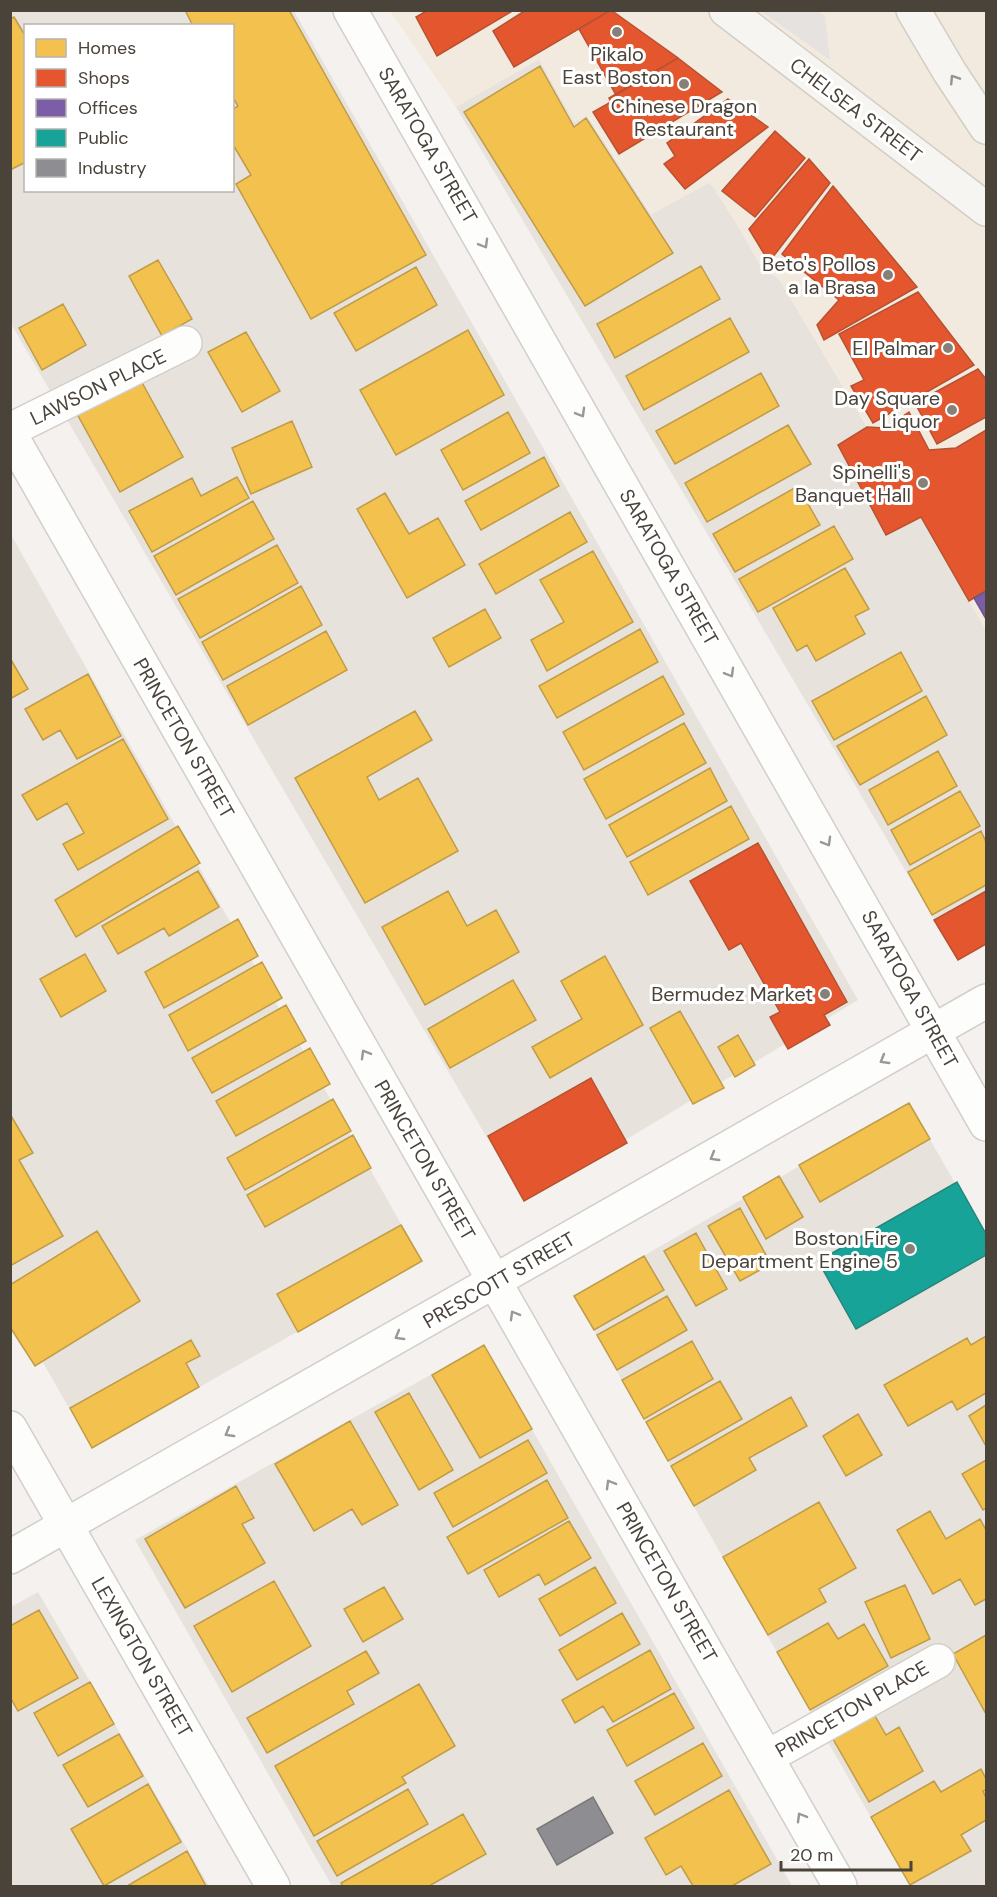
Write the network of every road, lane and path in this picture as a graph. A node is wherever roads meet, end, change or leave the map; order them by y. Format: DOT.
graph roads {
  1 [pos="351,10"];
  2 [pos="726,10"];
  3 [pos="913,10"];
  4 [pos="987,127"];
  5 [pos="987,209"];
  6 [pos="185,343"];
  7 [pos="10,432"];
  8 [pos="987,1001"];
  9 [pos="934,1031"];
  10 [pos="987,1124"];
  11 [pos="495,1282"];
  12 [pos="10,1428"];
  13 [pos="67,1526"];
  14 [pos="10,1557"];
  15 [pos="938,1660"];
  16 [pos="767,1757"];
  17 [pos="273,1887"];
  18 [pos="840,1887"];
  1 -- 9 [label="street, SARATOGA STREET, one-way"];
  2 -- 5 [label="main road, CHELSEA STREET"];
  4 -- 3 [label="main road, one-way"];
  6 -- 7 [label="street, LAWSON PLACE"];
  11 -- 7 [label="street, PRINCETON STREET, one-way"];
  8 -- 9 [label="street, PRESCOTT STREET"];
  9 -- 10 [label="street, SARATOGA STREET"];
  9 -- 11 [label="street, PRESCOTT STREET, one-way"];
  11 -- 13 [label="street, PRESCOTT STREET, one-way"];
  16 -- 11 [label="street, PRINCETON STREET, one-way"];
  12 -- 13 [label="street, LEXINGTON STREET"];
  13 -- 14 [label="street, PRESCOTT STREET"];
  13 -- 17 [label="street, LEXINGTON STREET"];
  15 -- 16 [label="street, PRINCETON PLACE"];
  18 -- 16 [label="street, PRINCETON STREET, one-way"];
}
